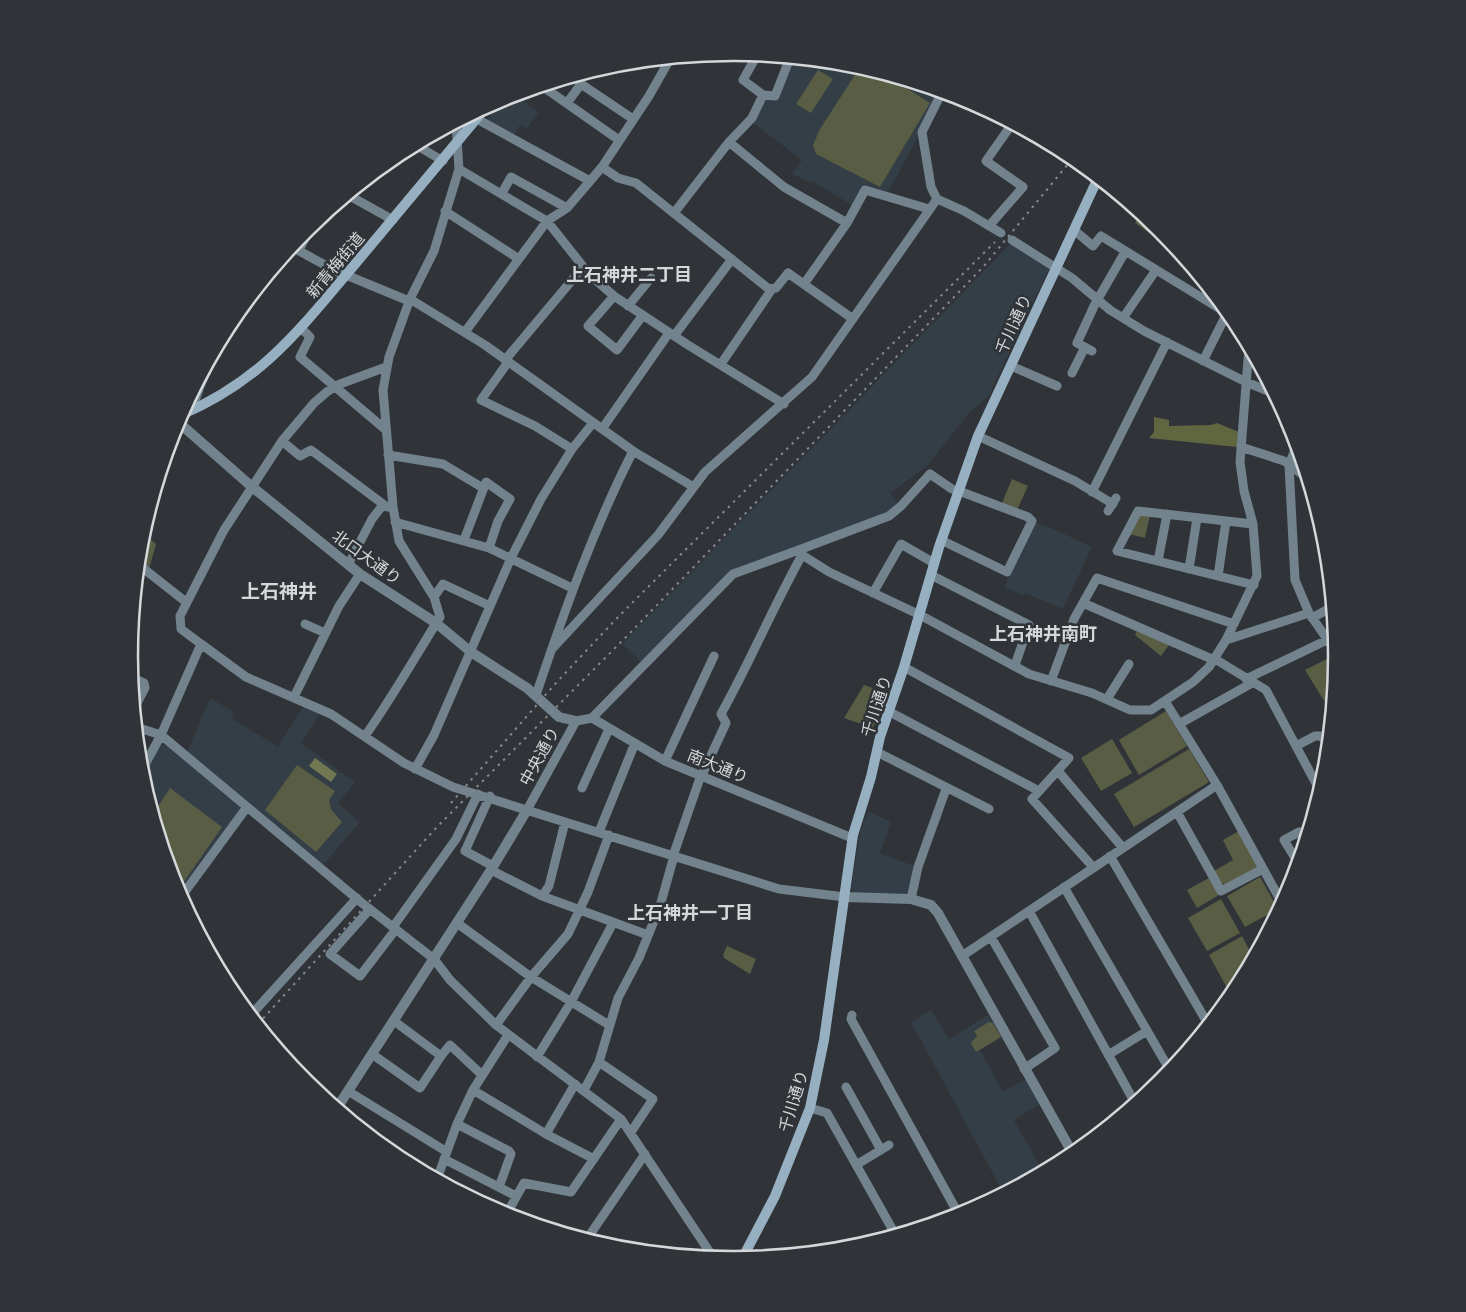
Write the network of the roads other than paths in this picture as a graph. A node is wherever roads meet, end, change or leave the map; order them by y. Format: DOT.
graph roads {
  1 [pos="753,62"];
  2 [pos="788,64"];
  3 [pos="666,65"];
  4 [pos="549,91"];
  5 [pos="764,95"];
  6 [pos="939,99"];
  7 [pos="567,103"];
  8 [pos="477,119"];
  9 [pos="634,119"];
  10 [pos="476,120"];
  11 [pos="1008,129"];
  12 [pos="457,130"];
  13 [pos="619,140"];
  14 [pos="729,142"];
  15 [pos="458,143"];
  16 [pos="423,149"];
  17 [pos="443,161"];
  18 [pos="602,168"];
  19 [pos="459,169"];
  20 [pos="590,181"];
  21 [pos="1095,184"];
  22 [pos="502,193"];
  23 [pos="354,198"];
  24 [pos="937,199"];
  25 [pos="567,208"];
  26 [pos="929,209"];
  27 [pos="445,211"];
  28 [pos="674,213"];
  29 [pos="393,220"];
  30 [pos="548,221"];
  31 [pos="847,223"];
  32 [pos="989,226"];
  33 [pos="1074,230"];
  34 [pos="1000,233"];
  35 [pos="1012,240"];
  36 [pos="299,250"];
  37 [pos="1125,252"];
  38 [pos="519,259"];
  39 [pos="732,259"];
  40 [pos="583,267"];
  41 [pos="1056,268"];
  42 [pos="1156,270"];
  43 [pos="346,276"];
  44 [pos="651,278"];
  45 [pos="804,284"];
  46 [pos="772,289"];
  47 [pos="614,296"];
  48 [pos="410,300"];
  49 [pos="1098,300"];
  50 [pos="1213,305"];
  51 [pos="628,306"];
  52 [pos="642,315"];
  53 [pos="1123,318"];
  54 [pos="854,319"];
  55 [pos="1224,321"];
  56 [pos="301,328"];
  57 [pos="465,332"];
  58 [pos="671,334"];
  59 [pos="1167,342"];
  60 [pos="1248,359"];
  61 [pos="507,361"];
  62 [pos="1203,361"];
  63 [pos="720,364"];
  64 [pos="1011,366"];
  65 [pos="386,367"];
  66 [pos="1072,373"];
  67 [pos="1246,382"];
  68 [pos="335,386"];
  69 [pos="1057,386"];
  70 [pos="1264,389"];
  71 [pos="784,404"];
  72 [pos="194,409"];
  73 [pos="593,423"];
  74 [pos="184,427"];
  75 [pos="602,429"];
  76 [pos="386,430"];
  77 [pos="978,436"];
  78 [pos="282,441"];
  79 [pos="1241,446"];
  80 [pos="572,449"];
  81 [pos="633,451"];
  82 [pos="388,454"];
  83 [pos="1293,456"];
  84 [pos="1289,465"];
  85 [pos="1298,471"];
  86 [pos="251,486"];
  87 [pos="692,486"];
  88 [pos="483,488"];
  89 [pos="956,490"];
  90 [pos="1092,492"];
  91 [pos="383,504"];
  92 [pos="1112,504"];
  93 [pos="393,507"];
  94 [pos="1167,514"];
  95 [pos="1197,518"];
  96 [pos="1226,521"];
  97 [pos="395,522"];
  98 [pos="1253,524"];
  99 [pos="464,540"];
  100 [pos="942,540"];
  101 [pos="489,548"];
  102 [pos="799,553"];
  103 [pos="511,558"];
  104 [pos="1158,561"];
  105 [pos="934,563"];
  106 [pos="348,564"];
  107 [pos="145,569"];
  108 [pos="1189,569"];
  109 [pos="360,574"];
  110 [pos="931,575"];
  111 [pos="1218,576"];
  112 [pos="1254,584"];
  113 [pos="572,588"];
  114 [pos="873,593"];
  115 [pos="434,598"];
  116 [pos="186,602"];
  117 [pos="1083,603"];
  118 [pos="490,606"];
  119 [pos="1325,610"];
  120 [pos="920,615"];
  121 [pos="1311,615"];
  122 [pos="436,623"];
  123 [pos="305,624"];
  124 [pos="1234,624"];
  125 [pos="325,633"];
  126 [pos="1226,640"];
  127 [pos="1327,640"];
  128 [pos="201,644"];
  129 [pos="552,648"];
  130 [pos="471,652"];
  131 [pos="714,656"];
  132 [pos="1214,660"];
  133 [pos="1129,664"];
  134 [pos="1014,665"];
  135 [pos="904,667"];
  136 [pos="139,681"];
  137 [pos="1051,681"];
  138 [pos="1249,681"];
  139 [pos="536,695"];
  140 [pos="140,696"];
  141 [pos="294,696"];
  142 [pos="1107,699"];
  143 [pos="1165,701"];
  144 [pos="547,706"];
  145 [pos="888,711"];
  146 [pos="592,718"];
  147 [pos="576,721"];
  148 [pos="1179,724"];
  149 [pos="609,728"];
  150 [pos="143,729"];
  151 [pos="161,735"];
  152 [pos="365,736"];
  153 [pos="1322,737"];
  154 [pos="635,743"];
  155 [pos="1296,746"];
  156 [pos="877,752"];
  157 [pos="148,760"];
  158 [pos="665,761"];
  159 [pos="415,768"];
  160 [pos="1058,770"];
  161 [pos="702,775"];
  162 [pos="1314,780"];
  163 [pos="1216,785"];
  164 [pos="582,788"];
  165 [pos="946,788"];
  166 [pos="1039,792"];
  167 [pos="478,794"];
  168 [pos="490,796"];
  169 [pos="247,807"];
  170 [pos="989,809"];
  171 [pos="526,810"];
  172 [pos="1177,812"];
  173 [pos="565,822"];
  174 [pos="599,832"];
  175 [pos="1300,834"];
  176 [pos="609,835"];
  177 [pos="852,838"];
  178 [pos="1123,848"];
  179 [pos="1293,855"];
  180 [pos="674,856"];
  181 [pos="1110,856"];
  182 [pos="1093,867"];
  183 [pos="492,868"];
  184 [pos="1262,869"];
  185 [pos="1064,886"];
  186 [pos="187,889"];
  187 [pos="1277,895"];
  188 [pos="542,896"];
  189 [pos="357,898"];
  190 [pos="845,898"];
  191 [pos="911,899"];
  192 [pos="370,909"];
  193 [pos="579,911"];
  194 [pos="1029,911"];
  195 [pos="457,923"];
  196 [pos="613,923"];
  197 [pos="395,928"];
  198 [pos="648,935"];
  199 [pos="991,937"];
  200 [pos="962,956"];
  201 [pos="434,959"];
  202 [pos="531,978"];
  203 [pos="571,1002"];
  204 [pos="255,1010"];
  205 [pos="852,1015"];
  206 [pos="1205,1018"];
  207 [pos="394,1021"];
  208 [pos="609,1025"];
  209 [pos="496,1026"];
  210 [pos="1148,1031"];
  211 [pos="508,1035"];
  212 [pos="372,1054"];
  213 [pos="1108,1054"];
  214 [pos="441,1056"];
  215 [pos="537,1057"];
  216 [pos="599,1062"];
  217 [pos="1166,1064"];
  218 [pos="1024,1069"];
  219 [pos="482,1074"];
  220 [pos="575,1084"];
  221 [pos="846,1086"];
  222 [pos="473,1090"];
  223 [pos="584,1090"];
  224 [pos="348,1091"];
  225 [pos="1132,1097"];
  226 [pos="341,1103"];
  227 [pos="810,1108"];
  228 [pos="621,1120"];
  229 [pos="457,1124"];
  230 [pos="631,1132"];
  231 [pos="546,1134"];
  232 [pos="1069,1147"];
  233 [pos="645,1154"];
  234 [pos="446,1155"];
  235 [pos="594,1159"];
  236 [pos="856,1165"];
  237 [pos="439,1173"];
  238 [pos="500,1187"];
  239 [pos="516,1196"];
  240 [pos="510,1207"];
  241 [pos="955,1207"];
  242 [pos="892,1229"];
  243 [pos="591,1233"];
  244 [pos="708,1250"];
  245 [pos="747,1250"];
  1 -- 5 [label="street"];
  2 -- 5 [label="street"];
  3 -- 9 [label="street"];
  4 -- 7 [label="street"];
  5 -- 14 [label="street"];
  6 -- 24 [label="street"];
  7 -- 9 [label="street"];
  7 -- 13 [label="street"];
  8 -- 20 [label="street"];
  9 -- 13 [label="street"];
  10 -- 15 [label="main road, 新青梅街道"];
  11 -- 32 [label="street"];
  12 -- 15 [label="street"];
  13 -- 18 [label="street"];
  14 -- 28 [label="street"];
  14 -- 31 [label="street"];
  15 -- 17 [label="main road, 新青梅街道"];
  15 -- 19 [label="street"];
  16 -- 17 [label="street"];
  17 -- 29 [label="main road, 新青梅街道"];
  18 -- 20 [label="street"];
  18 -- 28 [label="street"];
  19 -- 22 [label="street"];
  19 -- 27 [label="street"];
  20 -- 25 [label="street"];
  21 -- 33 [label="main road, 千川通り"];
  22 -- 25 [label="street"];
  22 -- 30 [label="street"];
  23 -- 29 [label="street"];
  24 -- 26 [label="street"];
  24 -- 32 [label="street"];
  25 -- 30 [label="street"];
  26 -- 31 [label="street"];
  26 -- 54 [label="street"];
  27 -- 38 [label="street"];
  27 -- 48 [label="street"];
  28 -- 39 [label="street"];
  29 -- 43 [label="main road, 新青梅街道"];
  30 -- 38 [label="street"];
  30 -- 40 [label="street"];
  31 -- 45 [label="street"];
  32 -- 34 [label="street"];
  33 -- 37 [label="street"];
  33 -- 41 [label="main road, 千川通り"];
  35 -- 41 [label="street"];
  36 -- 43 [label="street"];
  37 -- 42 [label="street"];
  37 -- 49 [label="street"];
  38 -- 57 [label="street"];
  39 -- 46 [label="street"];
  39 -- 58 [label="street"];
  40 -- 47 [label="street"];
  40 -- 61 [label="street"];
  41 -- 49 [label="street"];
  41 -- 64 [label="main road, 千川通り"];
  42 -- 50 [label="street"];
  42 -- 53 [label="street"];
  43 -- 48 [label="street"];
  43 -- 56 [label="main road, 新青梅街道"];
  44 -- 51 [label="street"];
  45 -- 46 [label="street"];
  45 -- 54 [label="street"];
  46 -- 63 [label="street"];
  47 -- 51 [label="street"];
  47 -- 52 [label="street"];
  48 -- 57 [label="street"];
  48 -- 65 [label="street"];
  49 -- 53 [label="street"];
  49 -- 66 [label="street"];
  51 -- 52 [label="street"];
  52 -- 58 [label="street"];
  53 -- 59 [label="street"];
  54 -- 71 [label="street"];
  55 -- 62 [label="street"];
  56 -- 68 [label="street"];
  56 -- 72 [label="main road, 新青梅街道"];
  57 -- 61 [label="street"];
  58 -- 63 [label="street"];
  58 -- 75 [label="street"];
  59 -- 62 [label="street"];
  59 -- 90 [label="street"];
  60 -- 67 [label="street"];
  61 -- 73 [label="street"];
  61 -- 80 [label="street"];
  62 -- 67 [label="street"];
  63 -- 71 [label="street"];
  64 -- 69 [label="street"];
  64 -- 77 [label="main road, 千川通り"];
  65 -- 68 [label="street"];
  65 -- 76 [label="street"];
  67 -- 70 [label="street"];
  67 -- 79 [label="street"];
  68 -- 76 [label="street"];
  68 -- 78 [label="street"];
  71 -- 87 [label="street"];
  73 -- 75 [label="street"];
  73 -- 80 [label="street"];
  74 -- 86 [label="street, 北口大通り"];
  75 -- 81 [label="street"];
  76 -- 82 [label="street"];
  77 -- 89 [label="main road, 千川通り"];
  77 -- 90 [label="street"];
  78 -- 86 [label="street"];
  78 -- 91 [label="street"];
  79 -- 84 [label="street"];
  79 -- 98 [label="street"];
  80 -- 103 [label="street"];
  81 -- 87 [label="street"];
  81 -- 113 [label="street"];
  82 -- 88 [label="street"];
  82 -- 93 [label="street"];
  83 -- 84 [label="street"];
  84 -- 85 [label="street"];
  84 -- 121 [label="street"];
  86 -- 106 [label="street, 北口大通り"];
  86 -- 116 [label="street"];
  87 -- 129 [label="street"];
  88 -- 99 [label="street"];
  88 -- 101 [label="street"];
  89 -- 100 [label="main road, 千川通り"];
  89 -- 100 [label="street"];
  89 -- 102 [label="street"];
  90 -- 92 [label="street"];
  91 -- 93 [label="street"];
  91 -- 106 [label="street"];
  93 -- 97 [label="street"];
  94 -- 95 [label="street"];
  94 -- 104 [label="street"];
  94 -- 104 [label="street"];
  95 -- 96 [label="street"];
  95 -- 108 [label="street"];
  96 -- 98 [label="street"];
  96 -- 111 [label="street"];
  97 -- 99 [label="street"];
  97 -- 115 [label="street"];
  98 -- 112 [label="street"];
  99 -- 101 [label="street"];
  100 -- 105 [label="main road, 千川通り"];
  101 -- 103 [label="street"];
  102 -- 114 [label="street"];
  102 -- 146 [label="street"];
  102 -- 161 [label="street"];
  103 -- 113 [label="street"];
  103 -- 118 [label="street"];
  104 -- 108 [label="street"];
  105 -- 110 [label="main road, 千川通り"];
  105 -- 114 [label="street"];
  106 -- 109 [label="street, 北口大通り"];
  107 -- 116 [label="street"];
  108 -- 111 [label="street"];
  109 -- 122 [label="street, 北口大通り"];
  109 -- 125 [label="street"];
  110 -- 120 [label="main road, 千川通り"];
  110 -- 134 [label="street"];
  111 -- 112 [label="street"];
  112 -- 124 [label="street"];
  113 -- 129 [label="street"];
  114 -- 120 [label="street"];
  115 -- 118 [label="street"];
  115 -- 122 [label="street"];
  116 -- 128 [label="street"];
  117 -- 124 [label="street"];
  117 -- 132 [label="street"];
  117 -- 137 [label="street"];
  118 -- 130 [label="street"];
  119 -- 121 [label="street"];
  120 -- 134 [label="street"];
  120 -- 135 [label="main road, 千川通り"];
  121 -- 126 [label="street"];
  121 -- 127 [label="street"];
  122 -- 130 [label="street, 北口大通り"];
  122 -- 152 [label="street"];
  123 -- 125 [label="street"];
  124 -- 126 [label="street"];
  125 -- 141 [label="street"];
  126 -- 132 [label="street"];
  127 -- 138 [label="street"];
  128 -- 141 [label="street"];
  128 -- 151 [label="street"];
  129 -- 139 [label="street"];
  130 -- 139 [label="street, 北口大通り"];
  130 -- 159 [label="street"];
  131 -- 158 [label="street"];
  132 -- 138 [label="street"];
  132 -- 143 [label="street"];
  133 -- 142 [label="street"];
  134 -- 137 [label="street"];
  135 -- 145 [label="main road, 千川通り"];
  135 -- 160 [label="street"];
  136 -- 140 [label="street"];
  137 -- 142 [label="street"];
  138 -- 148 [label="street"];
  138 -- 155 [label="street"];
  139 -- 144 [label="street, 北口大通り"];
  141 -- 152 [label="street"];
  142 -- 143 [label="street"];
  143 -- 148 [label="street"];
  144 -- 147 [label="street, 中央通り"];
  145 -- 156 [label="main road, 千川通り"];
  145 -- 166 [label="street"];
  146 -- 147 [label="street"];
  146 -- 149 [label="street, 南大通り"];
  147 -- 171 [label="street, 中央通り"];
  148 -- 163 [label="street"];
  149 -- 154 [label="street, 南大通り"];
  149 -- 164 [label="street"];
  150 -- 151 [label="street"];
  151 -- 157 [label="street"];
  151 -- 169 [label="street"];
  152 -- 159 [label="street"];
  153 -- 155 [label="street"];
  154 -- 158 [label="street, 南大通り"];
  154 -- 174 [label="street"];
  155 -- 162 [label="street"];
  156 -- 165 [label="street"];
  156 -- 177 [label="main road, 千川通り"];
  158 -- 161 [label="street, 南大通り"];
  159 -- 167 [label="street"];
  160 -- 166 [label="street"];
  160 -- 178 [label="street"];
  161 -- 177 [label="street, 南大通り"];
  161 -- 180 [label="street"];
  163 -- 172 [label="street"];
  163 -- 184 [label="street"];
  165 -- 170 [label="street"];
  165 -- 191 [label="street"];
  166 -- 182 [label="street"];
  167 -- 168 [label="street"];
  167 -- 197 [label="street"];
  168 -- 171 [label="street"];
  168 -- 183 [label="street"];
  169 -- 186 [label="street"];
  169 -- 189 [label="street"];
  171 -- 173 [label="street"];
  171 -- 183 [label="street"];
  172 -- 178 [label="street"];
  172 -- 184 [label="street"];
  173 -- 174 [label="street"];
  173 -- 188 [label="street"];
  174 -- 176 [label="street"];
  175 -- 179 [label="street"];
  176 -- 180 [label="street"];
  176 -- 193 [label="street"];
  177 -- 190 [label="main road, 千川通り"];
  178 -- 181 [label="street"];
  180 -- 190 [label="street"];
  180 -- 198 [label="street"];
  181 -- 182 [label="street"];
  181 -- 206 [label="street"];
  182 -- 185 [label="street"];
  183 -- 188 [label="street"];
  183 -- 195 [label="street"];
  184 -- 187 [label="street"];
  185 -- 194 [label="street"];
  185 -- 210 [label="street"];
  188 -- 193 [label="street"];
  189 -- 192 [label="street"];
  189 -- 204 [label="street"];
  190 -- 191 [label="street"];
  190 -- 227 [label="main road, 千川通り"];
  191 -- 200 [label="street"];
  192 -- 197 [label="street"];
  192 -- 197 [label="street"];
  193 -- 196 [label="street"];
  193 -- 202 [label="street"];
  194 -- 199 [label="street"];
  194 -- 213 [label="street"];
  195 -- 201 [label="street"];
  195 -- 202 [label="street"];
  196 -- 198 [label="street"];
  196 -- 203 [label="street"];
  197 -- 201 [label="street"];
  198 -- 208 [label="street"];
  199 -- 200 [label="street"];
  199 -- 218 [label="street"];
  200 -- 218 [label="street"];
  201 -- 207 [label="street"];
  201 -- 209 [label="street"];
  202 -- 203 [label="street"];
  202 -- 209 [label="street"];
  203 -- 208 [label="street"];
  203 -- 215 [label="street"];
  205 -- 241 [label="street"];
  207 -- 212 [label="street"];
  207 -- 214 [label="street"];
  208 -- 216 [label="street"];
  209 -- 211 [label="street"];
  210 -- 213 [label="street"];
  210 -- 217 [label="street"];
  211 -- 215 [label="street"];
  211 -- 219 [label="street"];
  212 -- 214 [label="street"];
  212 -- 224 [label="street"];
  213 -- 225 [label="street"];
  214 -- 219 [label="street"];
  215 -- 220 [label="street"];
  216 -- 223 [label="street"];
  216 -- 230 [label="street"];
  218 -- 232 [label="street"];
  219 -- 222 [label="street"];
  220 -- 223 [label="street"];
  220 -- 231 [label="street"];
  221 -- 236 [label="street"];
  222 -- 229 [label="street"];
  222 -- 231 [label="street"];
  223 -- 228 [label="street"];
  224 -- 226 [label="street"];
  224 -- 234 [label="street"];
  227 -- 236 [label="street"];
  227 -- 245 [label="main road, 千川通り"];
  228 -- 230 [label="street"];
  228 -- 235 [label="street"];
  229 -- 234 [label="street"];
  229 -- 238 [label="street"];
  230 -- 233 [label="street"];
  231 -- 235 [label="street"];
  233 -- 243 [label="street"];
  233 -- 244 [label="street"];
  234 -- 237 [label="street"];
  234 -- 238 [label="street"];
  235 -- 239 [label="street"];
  236 -- 242 [label="street"];
  238 -- 239 [label="street"];
  239 -- 240 [label="street"];
}
